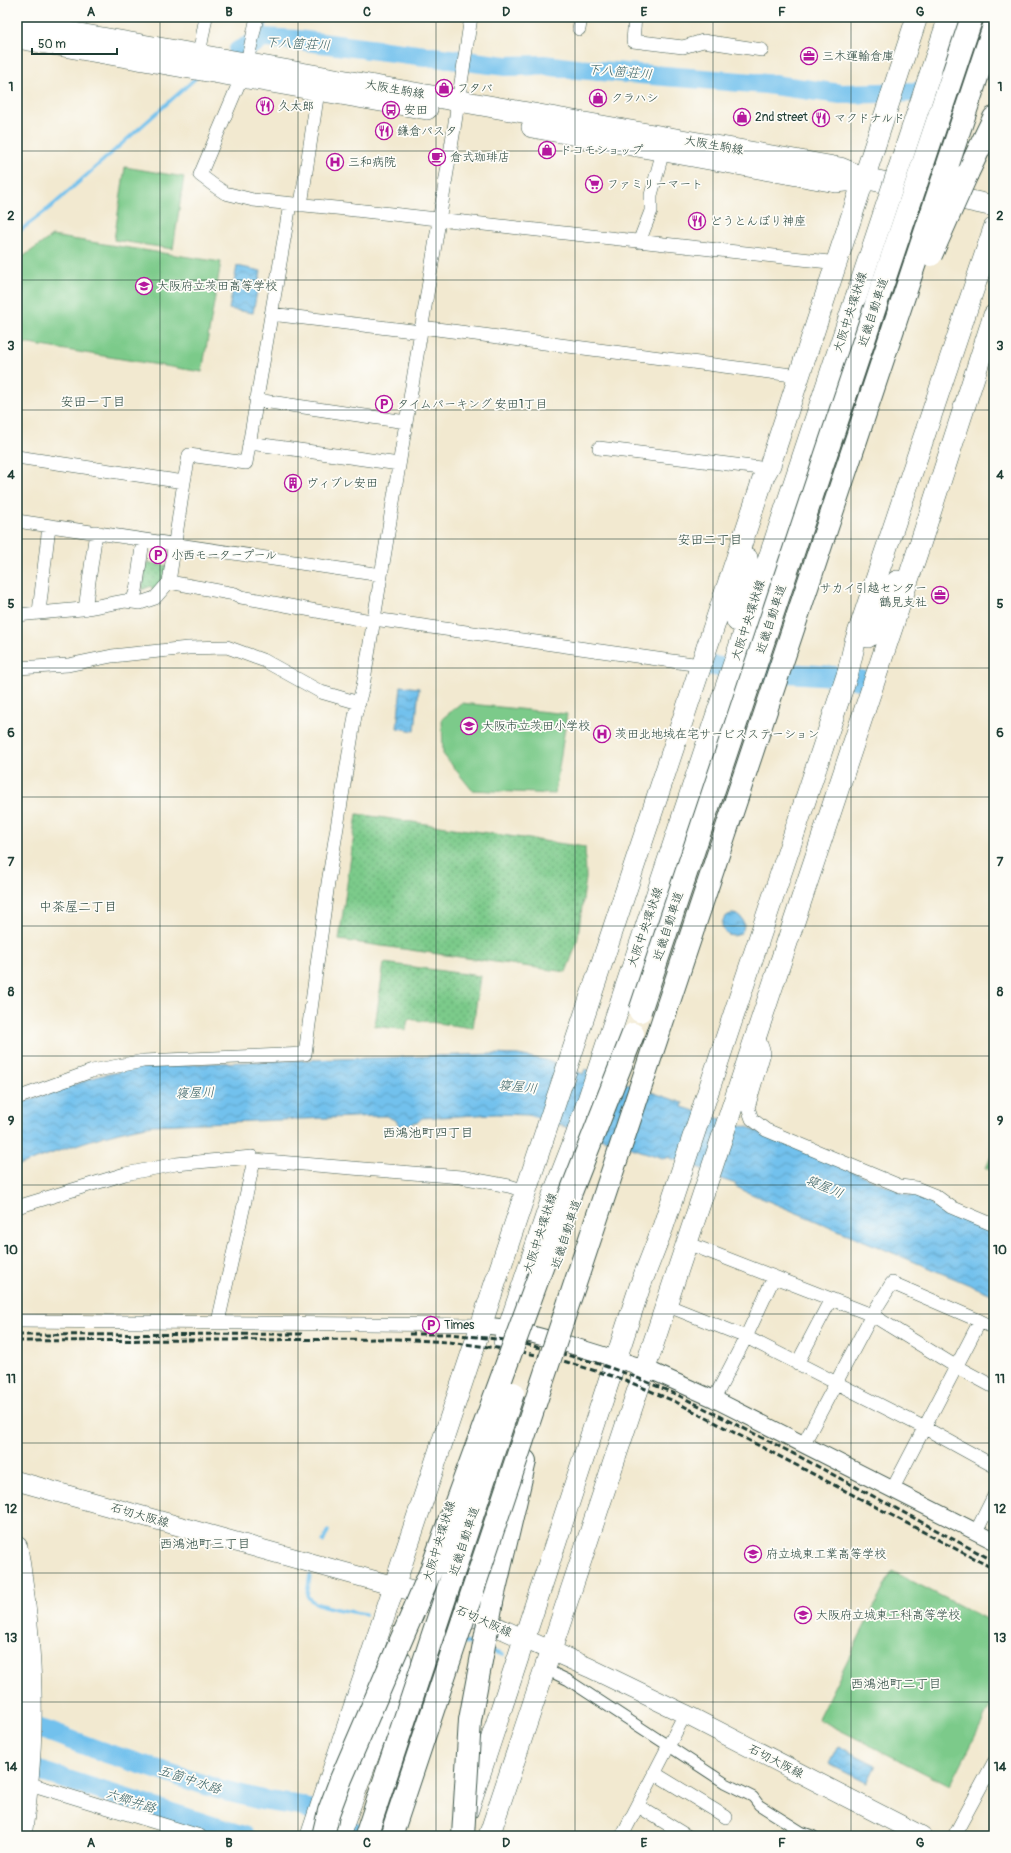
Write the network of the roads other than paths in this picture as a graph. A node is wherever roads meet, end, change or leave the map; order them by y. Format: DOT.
graph roads {
  1 [pos="206,17"];
  2 [pos="257,17"];
  3 [pos="471,17"];
  4 [pos="635,17"];
  5 [pos="917,17"];
  6 [pos="949,17"];
  7 [pos="965,17"];
  8 [pos="972,17"];
  9 [pos="65,24"];
  10 [pos="994,26"];
  11 [pos="21,35"];
  12 [pos="762,50"];
  13 [pos="198,58"];
  14 [pos="242,63"];
  15 [pos="956,65"];
  16 [pos="318,91"];
  17 [pos="457,107"];
  18 [pos="994,118"];
  19 [pos="663,151"];
  20 [pos="864,178"];
  21 [pos="296,205"];
  22 [pos="994,206"];
  23 [pos="439,219"];
  24 [pos="994,228"];
  25 [pos="639,242"];
  26 [pos="838,263"];
  27 [pos="271,314"];
  28 [pos="994,315"];
  29 [pos="421,329"];
  30 [pos="800,376"];
  31 [pos="256,400"];
  32 [pos="406,422"];
  33 [pos="249,443"];
  34 [pos="599,448"];
  35 [pos="17,457"];
  36 [pos="399,464"];
  37 [pos="768,469"];
  38 [pos="184,482"];
  39 [pos="17,521"];
  40 [pos="49,526"];
  41 [pos="96,532"];
  42 [pos="924,532"];
  43 [pos="143,540"];
  44 [pos="174,545"];
  45 [pos="818,551"];
  46 [pos="381,575"];
  47 [pos="169,582"];
  48 [pos="132,602"];
  49 [pos="85,609"];
  50 [pos="39,612"];
  51 [pos="17,614"];
  52 [pos="373,620"];
  53 [pos="700,666"];
  54 [pos="17,668"];
  55 [pos="848,672"];
  56 [pos="359,703"];
  57 [pos="707,740"];
  58 [pos="799,821"];
  59 [pos="617,916"];
  60 [pos="757,1033"];
  61 [pos="633,1034"];
  62 [pos="750,1054"];
  63 [pos="17,1098"];
  64 [pos="254,1160"];
  65 [pos="525,1191"];
  66 [pos="17,1207"];
  67 [pos="994,1225"];
  68 [pos="687,1243"];
  69 [pos="774,1277"];
  70 [pos="831,1299"];
  71 [pos="666,1305"];
  72 [pos="872,1315"];
  73 [pos="17,1321"];
  74 [pos="980,1321"];
  75 [pos="218,1322"];
  76 [pos="481,1325"];
  77 [pos="508,1328"];
  78 [pos="994,1328"];
  79 [pos="746,1337"];
  80 [pos="616,1359"];
  81 [pos="797,1364"];
  82 [pos="955,1366"];
  83 [pos="645,1368"];
  84 [pos="545,1374"];
  85 [pos="836,1384"];
  86 [pos="994,1387"];
  87 [pos="714,1399"];
  88 [pos="925,1428"];
  89 [pos="803,1445"];
  90 [pos="994,1466"];
  91 [pos="17,1480"];
  92 [pos="892,1490"];
  93 [pos="994,1496"];
  94 [pos="976,1532"];
  95 [pos="994,1541"];
  96 [pos="17,1547"];
  97 [pos="394,1585"];
  98 [pos="423,1594"];
  99 [pos="524,1639"];
  100 [pos="548,1660"];
  101 [pos="685,1714"];
  102 [pos="669,1745"];
  103 [pos="994,1762"];
  104 [pos="654,1773"];
  105 [pos="26,1775"];
  106 [pos="638,1806"];
  107 [pos="726,1817"];
  108 [pos="326,1833"];
  109 [pos="21,1836"];
  110 [pos="200,1836"];
  111 [pos="366,1836"];
  112 [pos="391,1836"];
  113 [pos="460,1836"];
  114 [pos="463,1836"];
  115 [pos="489,1836"];
  116 [pos="622,1836"];
  117 [pos="687,1836"];
  118 [pos="813,1836"];
  119 [pos="922,1836"];
  120 [pos="954,1836"];
  1 -- 13 [label="street"];
  2 -- 14 [label="street"];
  3 -- 17 [label="street"];
  4 -- 12 [label="street"];
  5 -- 20 [label="main road"];
  6 -- 57 [label="main road, 大阪中央環状線, bridge"];
  7 -- 15 [label="highway, bridge"];
  8 -- 15 [label="highway, 近畿自動車道, bridge"];
  9 -- 11 [label="main road, 大阪生駒線"];
  9 -- 13 [label="main road, 大阪生駒線"];
  10 -- 45 [label="highway, 近畿自動車道, bridge"];
  11 -- 13 [label="main road, 大阪生駒線"];
  13 -- 14 [label="main road, 大阪生駒線"];
  14 -- 16 [label="main road, 大阪生駒線"];
  14 -- 17 [label="main road, 大阪生駒線"];
  14 -- 21 [label="street"];
  15 -- 61 [label="highway, 近畿自動車道, bridge"];
  16 -- 17 [label="main road, 大阪生駒線"];
  16 -- 21 [label="street"];
  17 -- 19 [label="main road, 大阪生駒線"];
  17 -- 20 [label="main road, 大阪生駒線"];
  17 -- 23 [label="street"];
  18 -- 45 [label="highway, bridge"];
  19 -- 20 [label="main road, 大阪生駒線"];
  19 -- 25 [label="street"];
  20 -- 22 [label="main road, 大阪生駒線"];
  20 -- 26 [label="main road"];
  21 -- 23 [label="street"];
  21 -- 27 [label="street"];
  23 -- 25 [label="street"];
  23 -- 29 [label="street"];
  24 -- 55 [label="main road"];
  25 -- 26 [label="street"];
  26 -- 30 [label="main road"];
  27 -- 29 [label="street"];
  27 -- 31 [label="street"];
  28 -- 42 [label="main road"];
  29 -- 30 [label="street"];
  29 -- 32 [label="street"];
  30 -- 37 [label="main road"];
  31 -- 32 [label="street"];
  31 -- 33 [label="street"];
  32 -- 36 [label="street"];
  33 -- 36 [label="street"];
  33 -- 38 [label="street"];
  34 -- 37 [label="street"];
  35 -- 38 [label="street"];
  36 -- 46 [label="street"];
  37 -- 53 [label="main road"];
  37 -- 57 [label="main road"];
  38 -- 44 [label="street"];
  39 -- 40 [label="street"];
  40 -- 41 [label="street"];
  40 -- 50 [label="street"];
  41 -- 43 [label="street"];
  41 -- 49 [label="street"];
  42 -- 55 [label="main road"];
  42 -- 60 [label="main road"];
  43 -- 44 [label="street"];
  43 -- 48 [label="street"];
  44 -- 46 [label="street"];
  44 -- 47 [label="street"];
  45 -- 84 [label="highway, 近畿自動車道, bridge"];
  46 -- 52 [label="street"];
  47 -- 48 [label="street"];
  47 -- 52 [label="street"];
  48 -- 49 [label="street"];
  49 -- 50 [label="street"];
  50 -- 51 [label="street"];
  52 -- 53 [label="street"];
  52 -- 56 [label="street"];
  53 -- 59 [label="main road"];
  54 -- 56 [label="street"];
  55 -- 58 [label="main road"];
  56 -- 63 [label="street"];
  57 -- 59 [label="main road"];
  57 -- 77 [label="main road, 大阪中央環状線"];
  58 -- 62 [label="main road"];
  58 -- 80 [label="main road"];
  59 -- 65 [label="main road"];
  60 -- 62 [label="main road"];
  60 -- 67 [label="street"];
  61 -- 108 [label="highway, bridge"];
  61 -- 111 [label="highway, 近畿自動車道, bridge"];
  62 -- 68 [label="main road"];
  64 -- 65 [label="street"];
  64 -- 66 [label="street"];
  64 -- 75 [label="street"];
  65 -- 76 [label="main road"];
  68 -- 69 [label="street"];
  68 -- 71 [label="main road"];
  69 -- 70 [label="street"];
  69 -- 79 [label="street"];
  70 -- 72 [label="street"];
  70 -- 81 [label="street"];
  71 -- 79 [label="street"];
  71 -- 83 [label="main road"];
  72 -- 74 [label="street"];
  72 -- 82 [label="street"];
  72 -- 85 [label="street"];
  73 -- 75 [label="street"];
  74 -- 78 [label="street"];
  74 -- 82 [label="street"];
  75 -- 76 [label="street"];
  76 -- 77 [label="street"];
  76 -- 97 [label="main road"];
  77 -- 80 [label="street"];
  77 -- 98 [label="main road, 大阪中央環状線"];
  79 -- 81 [label="street"];
  79 -- 87 [label="street"];
  80 -- 83 [label="street"];
  80 -- 99 [label="main road"];
  81 -- 85 [label="street"];
  82 -- 86 [label="street"];
  82 -- 88 [label="street"];
  83 -- 87 [label="street"];
  83 -- 100 [label="main road"];
  84 -- 112 [label="highway, 近畿自動車道, bridge"];
  84 -- 114 [label="highway, bridge"];
  85 -- 88 [label="street"];
  85 -- 89 [label="street"];
  87 -- 89 [label="street"];
  88 -- 90 [label="street"];
  88 -- 92 [label="street"];
  89 -- 92 [label="street"];
  91 -- 97 [label="main road, 石切大阪線"];
  92 -- 94 [label="street"];
  93 -- 94 [label="street"];
  94 -- 95 [label="street"];
  96 -- 105 [label="main road"];
  97 -- 98 [label="main road, 石切大阪線"];
  97 -- 108 [label="main road"];
  98 -- 99 [label="main road, 石切大阪線"];
  98 -- 108 [label="main road, 大阪中央環状線"];
  99 -- 100 [label="main road, 石切大阪線"];
  99 -- 113 [label="main road"];
  100 -- 101 [label="main road, 石切大阪線"];
  100 -- 102 [label="street"];
  100 -- 115 [label="main road"];
  101 -- 102 [label="street"];
  101 -- 119 [label="main road, 石切大阪線"];
  102 -- 104 [label="street"];
  102 -- 118 [label="street"];
  103 -- 120 [label="street"];
  104 -- 106 [label="street"];
  104 -- 107 [label="street"];
  105 -- 109 [label="main road"];
  105 -- 110 [label="street"];
  106 -- 116 [label="street"];
  106 -- 117 [label="street"];
}
